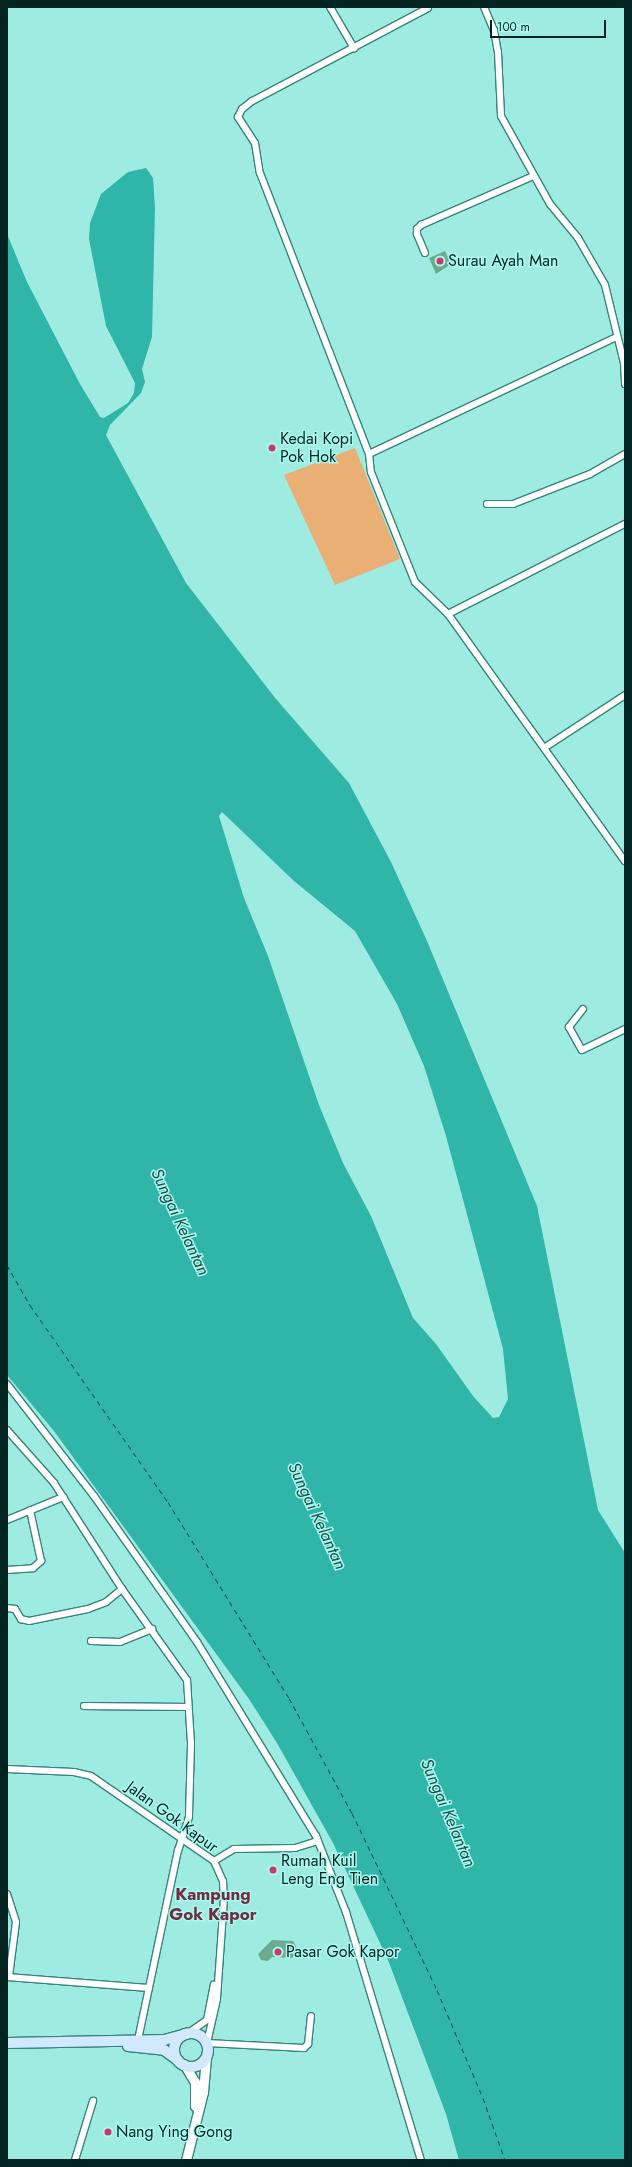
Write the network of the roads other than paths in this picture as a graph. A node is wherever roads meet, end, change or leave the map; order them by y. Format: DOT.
graph roads {
  1 [pos="330,7"];
  2 [pos="428,7"];
  3 [pos="484,7"];
  4 [pos="354,48"];
  5 [pos="533,176"];
  6 [pos="425,253"];
  7 [pos="617,337"];
  8 [pos="625,384"];
  9 [pos="369,454"];
  10 [pos="625,454"];
  11 [pos="487,504"];
  12 [pos="625,524"];
  13 [pos="448,614"];
  14 [pos="625,695"];
  15 [pos="544,748"];
  16 [pos="625,861"];
  17 [pos="583,1009"];
  18 [pos="625,1029"];
  19 [pos="7,1384"];
  20 [pos="7,1430"];
  21 [pos="63,1497"];
  22 [pos="30,1510"];
  23 [pos="7,1520"];
  24 [pos="7,1570"];
  25 [pos="122,1589"];
  26 [pos="7,1608"];
  27 [pos="152,1629"];
  28 [pos="91,1641"];
  29 [pos="84,1706"];
  30 [pos="188,1707"];
  31 [pos="7,1769"];
  32 [pos="182,1838"];
  33 [pos="318,1840"];
  34 [pos="214,1861"];
  35 [pos="7,1894"];
  36 [pos="216,1974"];
  37 [pos="8,1977"];
  38 [pos="149,1988"];
  39 [pos="311,2016"];
  40 [pos="187,2034"];
  41 [pos="138,2040"];
  42 [pos="7,2043"];
  43 [pos="68,2043"];
  44 [pos="207,2043"];
  45 [pos="206,2058"];
  46 [pos="181,2062"];
  47 [pos="93,2101"];
  48 [pos="194,2118"];
  49 [pos="75,2160"];
  50 [pos="186,2160"];
  51 [pos="421,2160"];
  1 -- 4 [label="street"];
  2 -- 4 [label="street"];
  3 -- 5 [label="street"];
  4 -- 9 [label="street"];
  5 -- 6 [label="street"];
  5 -- 7 [label="street"];
  7 -- 8 [label="street"];
  7 -- 9 [label="street"];
  9 -- 13 [label="street"];
  10 -- 11 [label="street"];
  12 -- 13 [label="street"];
  13 -- 15 [label="street"];
  14 -- 15 [label="street"];
  15 -- 16 [label="street"];
  17 -- 18 [label="street"];
  19 -- 33 [label="street"];
  20 -- 21 [label="street"];
  21 -- 22 [label="street"];
  21 -- 25 [label="street"];
  22 -- 23 [label="street"];
  22 -- 24 [label="street"];
  25 -- 26 [label="street"];
  25 -- 27 [label="street"];
  27 -- 28 [label="street"];
  27 -- 30 [label="street"];
  29 -- 30 [label="street"];
  30 -- 32 [label="street"];
  31 -- 32 [label="street, Jalan Gok Kapur"];
  32 -- 34 [label="street, Jalan Gok Kapur"];
  32 -- 38 [label="street"];
  33 -- 34 [label="street"];
  33 -- 51 [label="street"];
  34 -- 36 [label="street, Jalan Gok Kapur"];
  35 -- 37 [label="street"];
  36 -- 40 [label="street, Jalan Gok Kapur"];
  36 -- 44 [label="street, Jalan Gok Kapur"];
  37 -- 38 [label="street"];
  38 -- 41 [label="street"];
  39 -- 44 [label="street"];
  40 -- 41 [label="main road"];
  40 -- 44 [label="main road"];
  40 -- 46 [label="main road"];
  41 -- 43 [label="main road"];
  42 -- 43 [label="main road"];
  43 -- 46 [label="main road"];
  44 -- 45 [label="main road"];
  45 -- 46 [label="main road"];
  45 -- 48 [label="main road"];
  46 -- 48 [label="main road"];
  47 -- 49 [label="street"];
  48 -- 50 [label="main road"];
}
